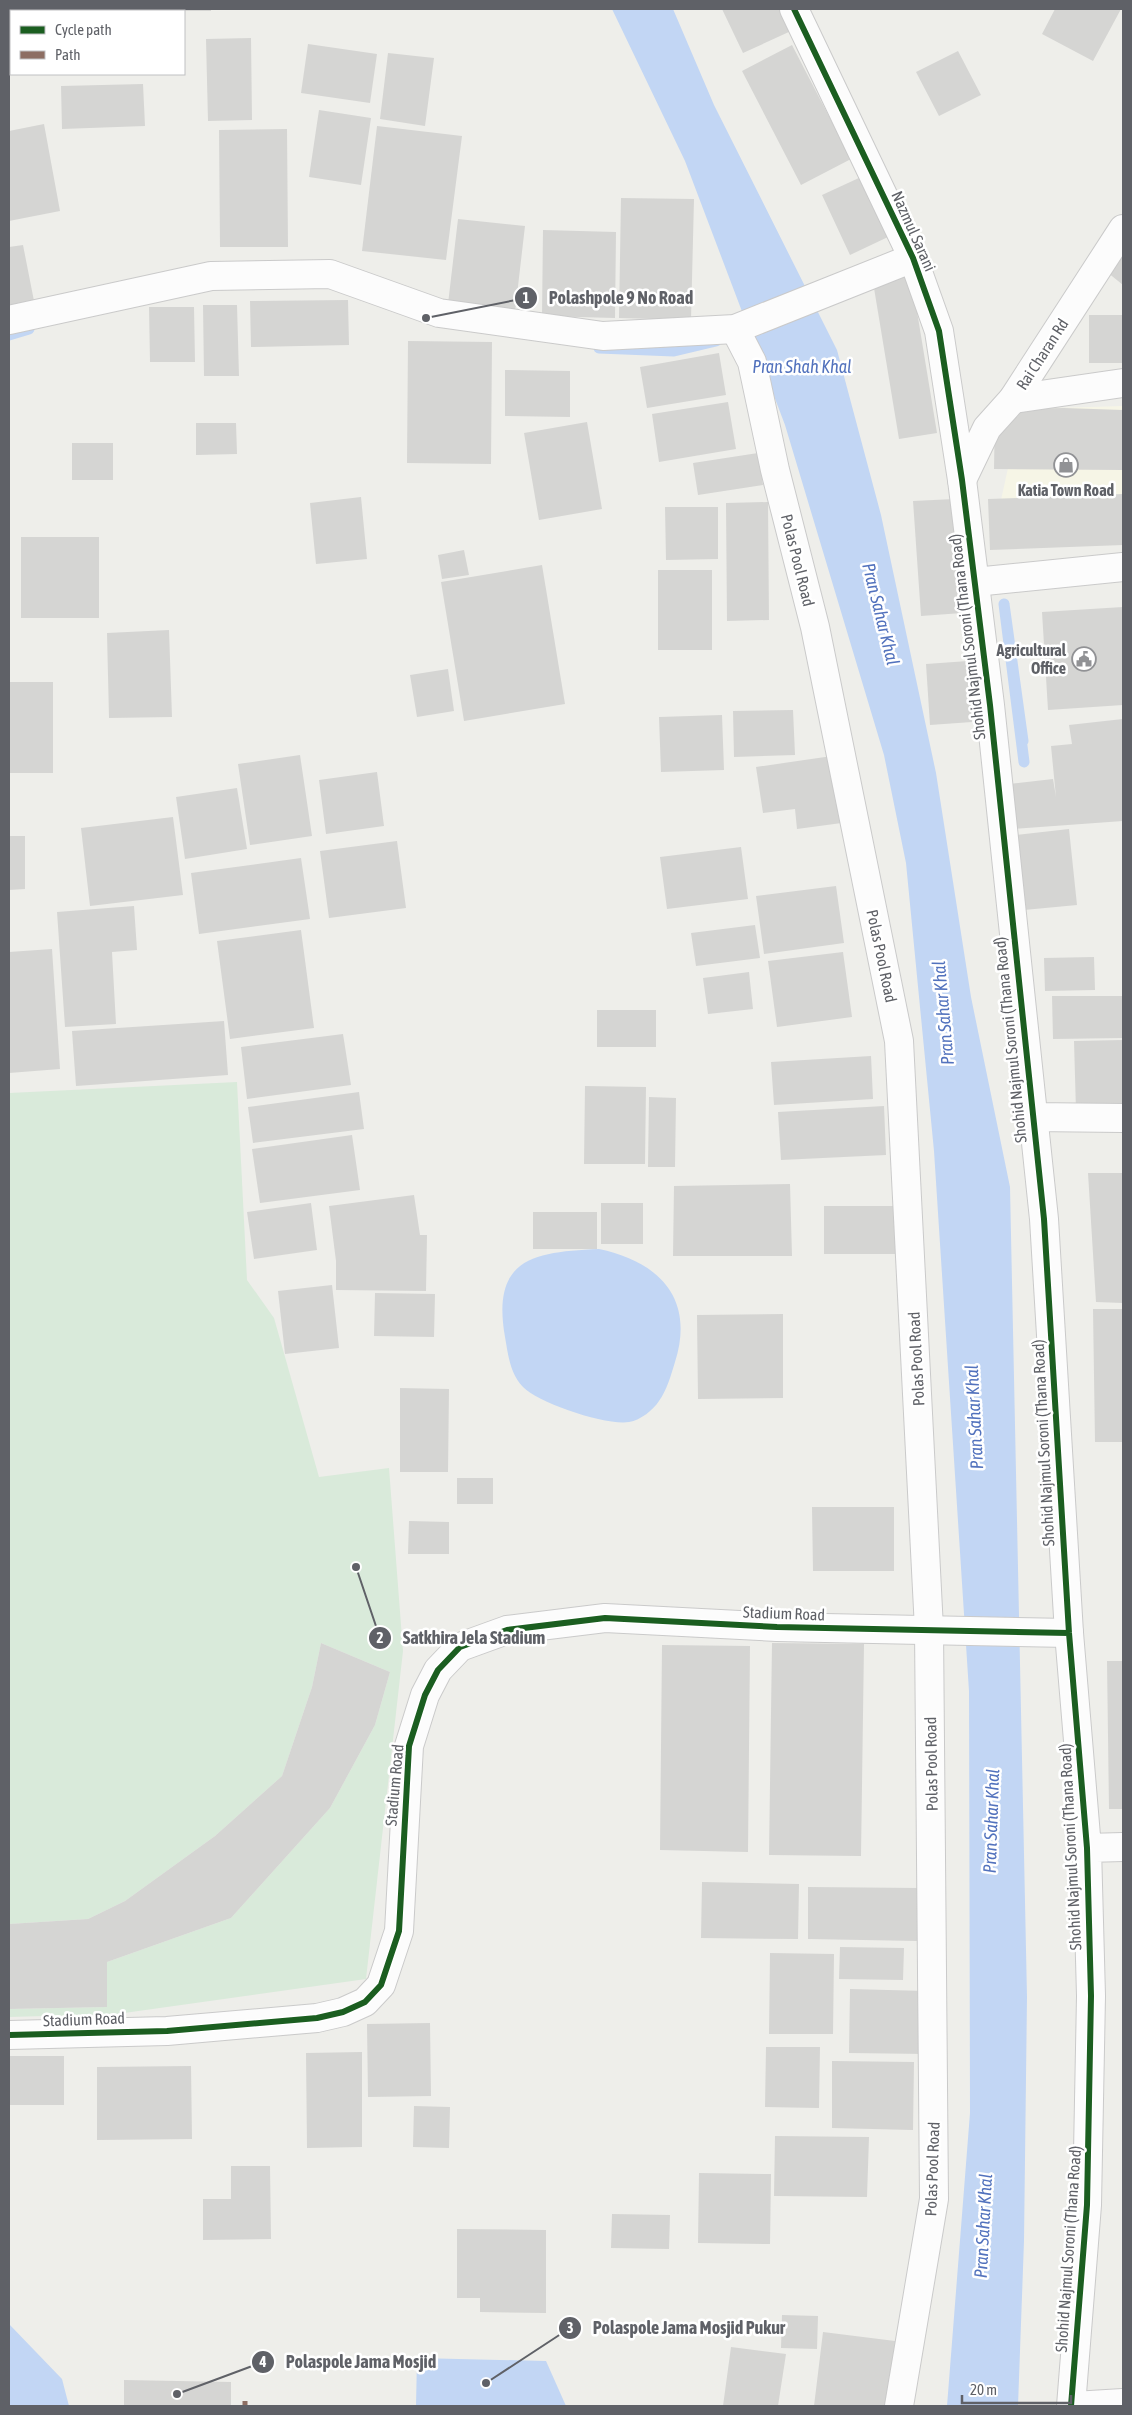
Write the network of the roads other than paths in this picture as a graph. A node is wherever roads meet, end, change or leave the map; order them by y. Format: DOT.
graph roads {
  1 [pos="794,9"];
  2 [pos="1123,229"];
  3 [pos="914,258"];
  4 [pos="9,320"];
  5 [pos="735,329"];
  6 [pos="1123,383"];
  7 [pos="1013,399"];
  8 [pos="962,480"];
  9 [pos="1123,566"];
  10 [pos="975,582"];
  11 [pos="1032,1117"];
  12 [pos="1123,1118"];
  13 [pos="929,1629"];
  14 [pos="1069,1633"];
  15 [pos="1123,1846"];
  16 [pos="1087,1848"];
  17 [pos="9,2035"];
  18 [pos="1123,2403"];
  19 [pos="899,2406"];
  20 [pos="1072,2406"];
  1 -- 3 [label="street, Nazmul Sarani"];
  2 -- 7 [label="street, Rai Charan Rd"];
  3 -- 5 [label="street"];
  3 -- 8 [label="street, Nazmul Sarani"];
  4 -- 5 [label="street"];
  5 -- 13 [label="street, Polas Pool Road"];
  6 -- 7 [label="street"];
  7 -- 8 [label="street, Rai Charan Rd"];
  8 -- 10 [label="street, Shohid Najmul Soroni (Thana Road)"];
  9 -- 10 [label="street"];
  10 -- 11 [label="street, Shohid Najmul Soroni (Thana Road)"];
  11 -- 12 [label="street"];
  11 -- 14 [label="street, Shohid Najmul Soroni (Thana Road)"];
  13 -- 14 [label="street, Stadium Road"];
  13 -- 17 [label="street, Stadium Road"];
  13 -- 19 [label="street, Polas Pool Road"];
  14 -- 16 [label="street, Shohid Najmul Soroni (Thana Road)"];
  15 -- 16 [label="street"];
  16 -- 20 [label="street, Shohid Najmul Soroni (Thana Road)"];
  18 -- 20 [label="street"];
}
